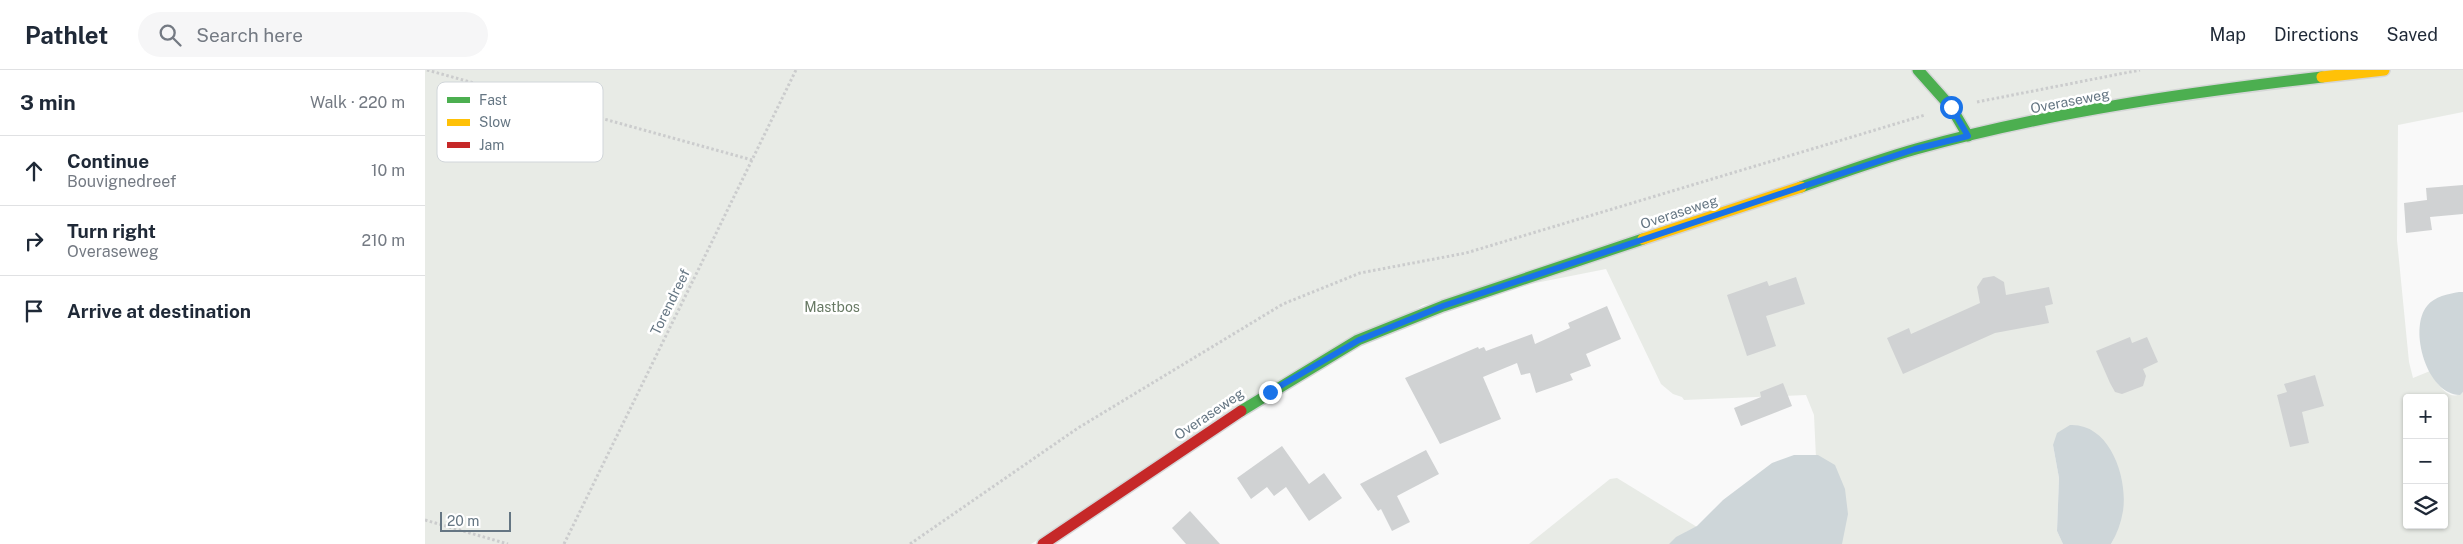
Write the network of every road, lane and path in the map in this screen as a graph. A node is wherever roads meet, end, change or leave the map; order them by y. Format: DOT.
graph roads {
  1 [pos="427,70"];
  2 [pos="796,70"];
  3 [pos="1918,70"];
  4 [pos="2140,70"];
  5 [pos="2384,70"];
  6 [pos="470,82"];
  7 [pos="1951,107"];
  8 [pos="603,119"];
  9 [pos="1968,136"];
  10 [pos="752,160"];
  11 [pos="425,520"];
  12 [pos="509,544"];
  13 [pos="564,544"];
  14 [pos="1043,544"];
  1 -- 6 [label="path"];
  2 -- 10 [label="path, Torendreef"];
  3 -- 7 [label="street"];
  4 -- 7 [label="path"];
  5 -- 9 [label="street, Overaseweg"];
  7 -- 9 [label="street"];
  8 -- 10 [label="path"];
  9 -- 14 [label="street, Overaseweg"];
  10 -- 13 [label="path, Torendreef"];
  11 -- 12 [label="path"];
}
